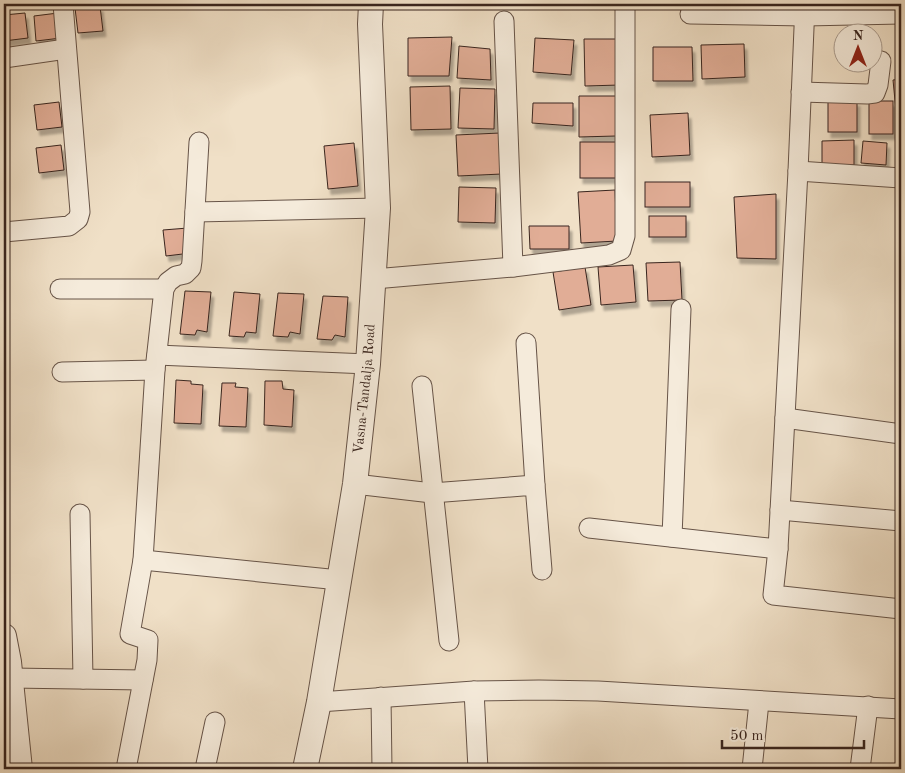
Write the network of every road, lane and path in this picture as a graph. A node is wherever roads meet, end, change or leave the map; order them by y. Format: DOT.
graph roads {
  1 [pos="63,4"];
  2 [pos="371,4"];
  3 [pos="624,4"];
  4 [pos="805,10"];
  5 [pos="690,14"];
  6 [pos="901,14"];
  7 [pos="504,21"];
  8 [pos="66,49"];
  9 [pos="4,58"];
  10 [pos="880,72"];
  11 [pos="801,92"];
  12 [pos="199,142"];
  13 [pos="798,170"];
  14 [pos="901,178"];
  15 [pos="378,208"];
  16 [pos="195,212"];
  17 [pos="4,232"];
  18 [pos="512,267"];
  19 [pos="374,278"];
  20 [pos="60,289"];
  21 [pos="164,289"];
  22 [pos="681,309"];
  23 [pos="526,342"];
  24 [pos="156,362"];
  25 [pos="368,364"];
  26 [pos="62,372"];
  27 [pos="422,386"];
  28 [pos="785,418"];
  29 [pos="901,434"];
  30 [pos="354,484"];
  31 [pos="535,485"];
  32 [pos="432,493"];
  33 [pos="780,510"];
  34 [pos="80,514"];
  35 [pos="901,521"];
  36 [pos="589,528"];
  37 [pos="672,537"];
  38 [pos="778,549"];
  39 [pos="144,560"];
  40 [pos="542,570"];
  41 [pos="339,580"];
  42 [pos="901,609"];
  43 [pos="4,636"];
  44 [pos="449,641"];
  45 [pos="10,678"];
  46 [pos="83,679"];
  47 [pos="143,680"];
  48 [pos="474,691"];
  49 [pos="381,697"];
  50 [pos="319,702"];
  51 [pos="759,702"];
  52 [pos="868,706"];
  53 [pos="901,709"];
  54 [pos="215,722"];
  55 [pos="20,769"];
  56 [pos="126,769"];
  57 [pos="205,769"];
  58 [pos="305,769"];
  59 [pos="382,769"];
  60 [pos="478,769"];
  61 [pos="752,769"];
  62 [pos="860,769"];
  1 -- 8 [label="street"];
  2 -- 15 [label="street, Vasna-Tandalja Road"];
  3 -- 18 [label="street"];
  4 -- 5 [label="street"];
  4 -- 6 [label="street"];
  4 -- 11 [label="street"];
  7 -- 18 [label="street"];
  8 -- 9 [label="street"];
  8 -- 17 [label="street"];
  10 -- 11 [label="street"];
  11 -- 13 [label="street"];
  12 -- 16 [label="street"];
  13 -- 14 [label="street"];
  13 -- 28 [label="street"];
  15 -- 16 [label="street"];
  15 -- 19 [label="street, Vasna-Tandalja Road"];
  16 -- 21 [label="street"];
  18 -- 19 [label="street"];
  19 -- 25 [label="street, Vasna-Tandalja Road"];
  20 -- 21 [label="street"];
  21 -- 24 [label="street"];
  22 -- 37 [label="street"];
  23 -- 31 [label="street"];
  24 -- 25 [label="street"];
  24 -- 26 [label="street"];
  24 -- 39 [label="street"];
  25 -- 30 [label="street, Vasna-Tandalja Road"];
  27 -- 32 [label="street"];
  28 -- 29 [label="street"];
  28 -- 33 [label="street"];
  30 -- 32 [label="street"];
  30 -- 41 [label="street, Vasna-Tandalja Road"];
  31 -- 32 [label="street"];
  31 -- 40 [label="street"];
  32 -- 44 [label="street"];
  33 -- 35 [label="street"];
  33 -- 38 [label="street"];
  34 -- 46 [label="street"];
  36 -- 37 [label="street"];
  37 -- 38 [label="street"];
  38 -- 42 [label="street"];
  39 -- 41 [label="street"];
  39 -- 47 [label="street"];
  41 -- 50 [label="street, Vasna-Tandalja Road"];
  43 -- 45 [label="street"];
  45 -- 46 [label="street"];
  45 -- 55 [label="street"];
  46 -- 47 [label="street"];
  47 -- 56 [label="street"];
  48 -- 49 [label="street"];
  48 -- 51 [label="street"];
  48 -- 60 [label="street"];
  49 -- 50 [label="street"];
  49 -- 59 [label="street"];
  50 -- 58 [label="street, Vasna-Tandalja Road"];
  51 -- 52 [label="street"];
  51 -- 61 [label="street"];
  52 -- 53 [label="street"];
  52 -- 62 [label="street"];
  54 -- 57 [label="street"];
}
